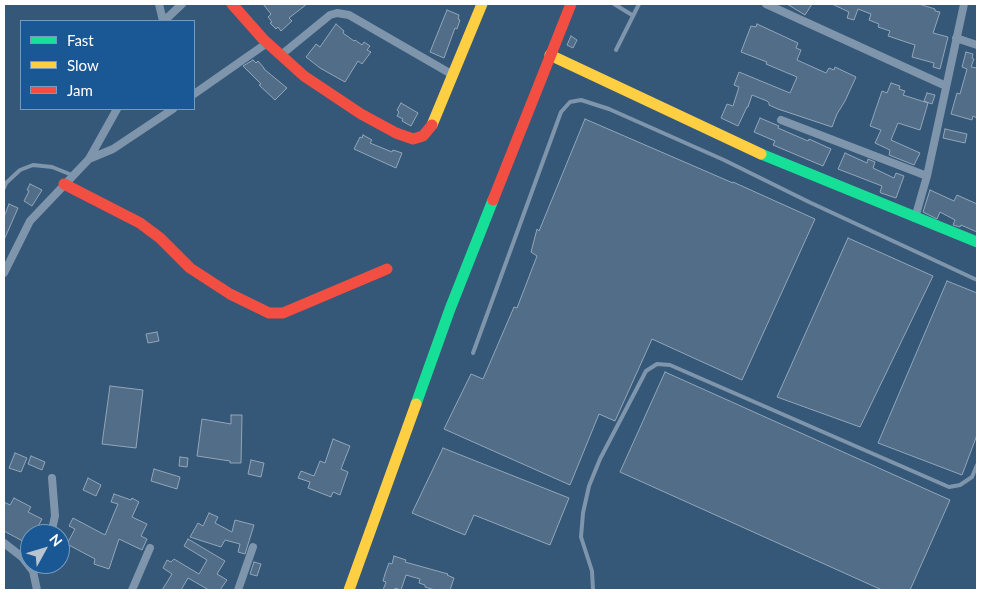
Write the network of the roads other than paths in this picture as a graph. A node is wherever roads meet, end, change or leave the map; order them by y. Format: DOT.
graph roads {
  1 [pos="159,4"];
  2 [pos="182,4"];
  3 [pos="232,4"];
  4 [pos="482,4"];
  5 [pos="570,4"];
  6 [pos="614,4"];
  7 [pos="638,4"];
  8 [pos="766,4"];
  9 [pos="964,4"];
  10 [pos="632,14"];
  11 [pos="164,20"];
  12 [pos="165,20"];
  13 [pos="956,38"];
  14 [pos="267,43"];
  15 [pos="977,45"];
  16 [pos="616,50"];
  17 [pos="281,55"];
  18 [pos="550,55"];
  19 [pos="453,75"];
  20 [pos="946,86"];
  21 [pos="195,93"];
  22 [pos="116,110"];
  23 [pos="172,110"];
  24 [pos="781,120"];
  25 [pos="89,159"];
  26 [pos="72,175"];
  27 [pos="927,176"];
  28 [pos="64,184"];
  29 [pos="4,188"];
  30 [pos="915,218"];
  31 [pos="977,242"];
  32 [pos="6,261"];
  33 [pos="387,268"];
  34 [pos="4,273"];
  35 [pos="977,280"];
  36 [pos="473,353"];
  37 [pos="977,464"];
  38 [pos="52,478"];
  39 [pos="53,524"];
  40 [pos="4,543"];
  41 [pos="253,547"];
  42 [pos="150,548"];
  43 [pos="20,555"];
  44 [pos="36,574"];
  45 [pos="37,590"];
  46 [pos="132,590"];
  47 [pos="238,590"];
  48 [pos="349,590"];
  49 [pos="593,590"];
  1 -- 11 [label="street"];
  2 -- 12 [label="street"];
  3 -- 14 [label="street"];
  4 -- 19 [label="street"];
  5 -- 18 [label="street"];
  6 -- 10 [label="lane"];
  7 -- 10 [label="lane"];
  8 -- 20 [label="street"];
  9 -- 13 [label="street"];
  10 -- 16 [label="lane"];
  13 -- 15 [label="street"];
  13 -- 20 [label="street"];
  14 -- 17 [label="street"];
  14 -- 21 [label="street"];
  17 -- 19 [label="street"];
  17 -- 19 [label="street"];
  18 -- 30 [label="street"];
  18 -- 48 [label="street"];
  20 -- 27 [label="street"];
  22 -- 25 [label="street"];
  23 -- 25 [label="street"];
  24 -- 27 [label="street"];
  25 -- 26 [label="street"];
  26 -- 28 [label="street"];
  26 -- 29 [label="lane"];
  27 -- 30 [label="street"];
  28 -- 32 [label="street"];
  28 -- 33 [label="street"];
  30 -- 31 [label="street"];
  32 -- 34 [label="street"];
  35 -- 36 [label="lane"];
  37 -- 49 [label="lane"];
  38 -- 39 [label="street"];
  40 -- 43 [label="street"];
  41 -- 47 [label="street"];
  42 -- 46 [label="street"];
  44 -- 45 [label="street"];
}
